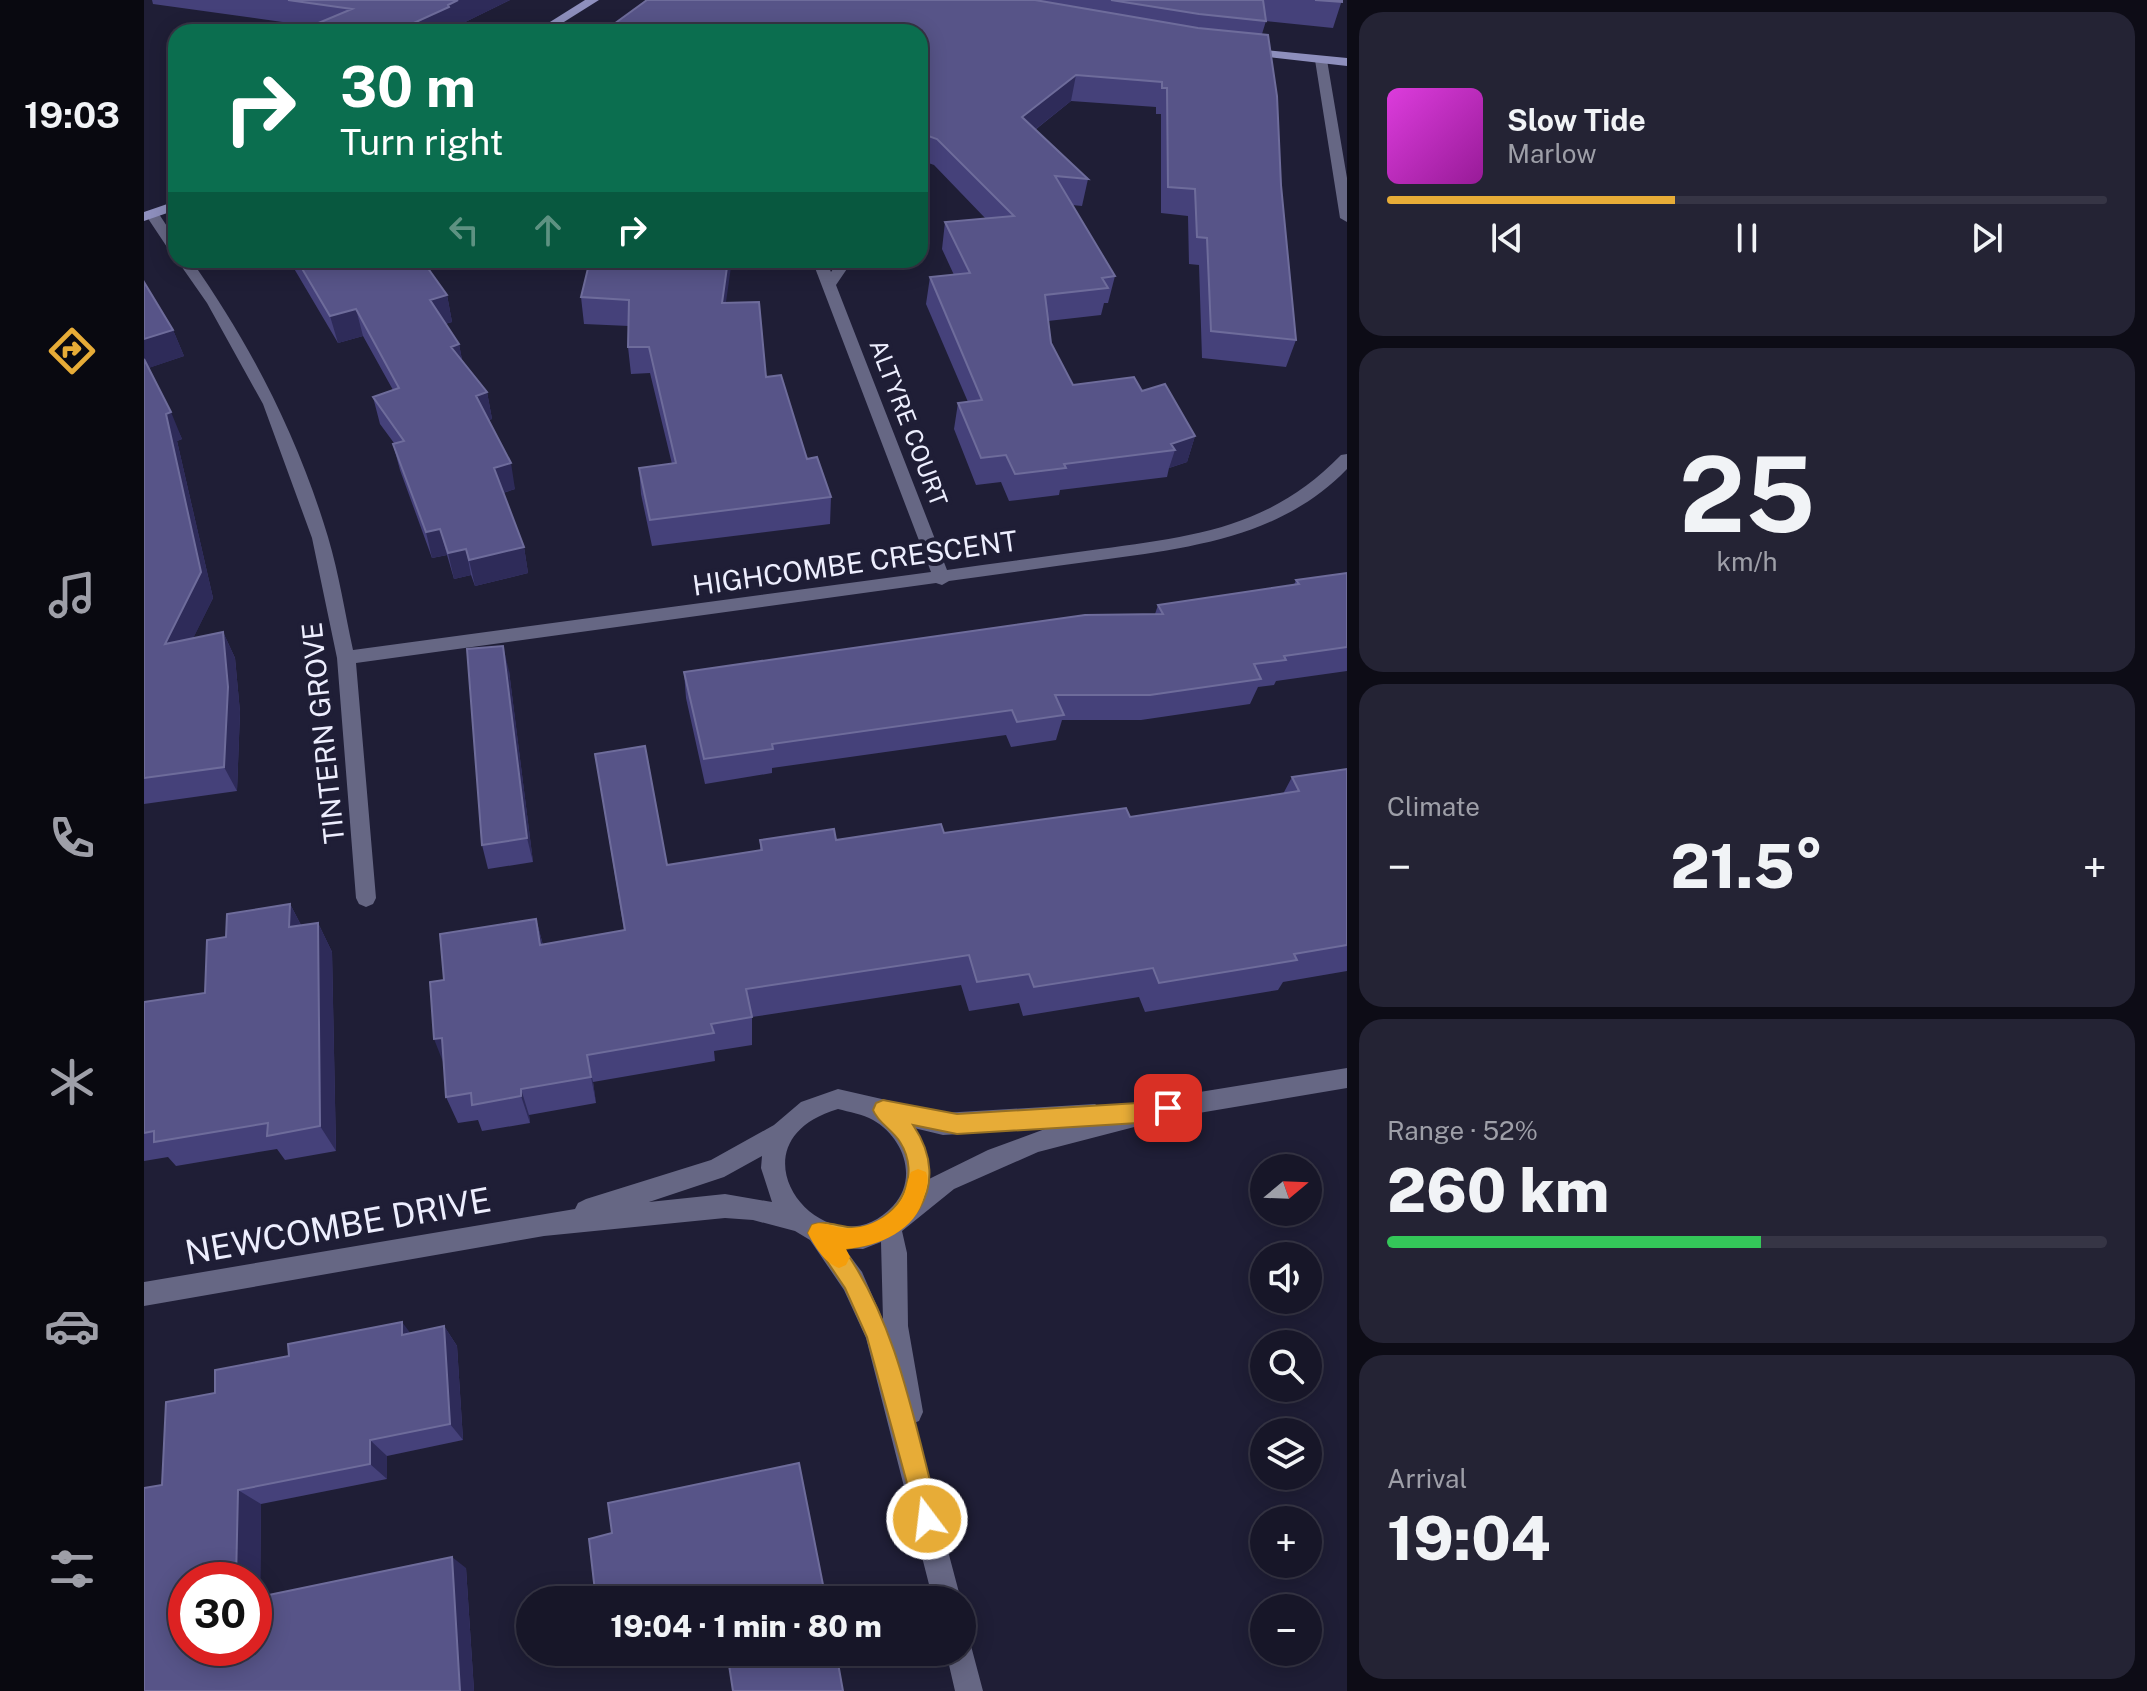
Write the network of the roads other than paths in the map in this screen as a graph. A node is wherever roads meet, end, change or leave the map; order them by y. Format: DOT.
graph roads {
  1 [pos="593,0"];
  2 [pos="553,24"];
  3 [pos="1235,51"];
  4 [pos="1321,60"];
  5 [pos="1347,62"];
  6 [pos="168,208"];
  7 [pos="148,216"];
  8 [pos="1347,218"];
  9 [pos="168,240"];
  10 [pos="190,268"];
  11 [pos="822,268"];
  12 [pos="841,268"];
  13 [pos="829,285"];
  14 [pos="1347,459"];
  15 [pos="942,579"];
  16 [pos="346,658"];
  17 [pos="366,898"];
  18 [pos="1347,1078"];
  19 [pos="883,1110"];
  20 [pos="1138,1113"];
  21 [pos="780,1134"];
  22 [pos="894,1223"];
  23 [pos="544,1224"];
  24 [pos="808,1226"];
  25 [pos="144,1294"];
  26 [pos="927,1519"];
  27 [pos="944,1586"];
  28 [pos="963,1666"];
  29 [pos="969,1691"];
  1 -- 2 [label="street"];
  3 -- 4 [label="street"];
  4 -- 5 [label="street"];
  4 -- 8 [label="street"];
  6 -- 7 [label="street"];
  7 -- 9 [label="street"];
  10 -- 16 [label="street, TINTERN GROVE"];
  11 -- 13 [label="street, ALTYRE COURT"];
  12 -- 13 [label="street"];
  13 -- 15 [label="street, ALTYRE COURT"];
  14 -- 15 [label="street, HIGHCOMBE CRESCENT"];
  15 -- 16 [label="street, HIGHCOMBE CRESCENT"];
  16 -- 17 [label="street, TINTERN GROVE"];
  18 -- 20 [label="street"];
  19 -- 20 [label="street"];
  19 -- 21 [label="street"];
  19 -- 22 [label="street"];
  20 -- 22 [label="street"];
  21 -- 23 [label="street, NEWCOMBE DRIVE"];
  21 -- 24 [label="street"];
  22 -- 24 [label="street"];
  22 -- 26 [label="street"];
  23 -- 24 [label="street, NEWCOMBE DRIVE"];
  23 -- 25 [label="street, NEWCOMBE DRIVE"];
  24 -- 26 [label="street"];
  26 -- 27 [label="street"];
  28 -- 29 [label="street"];
}
